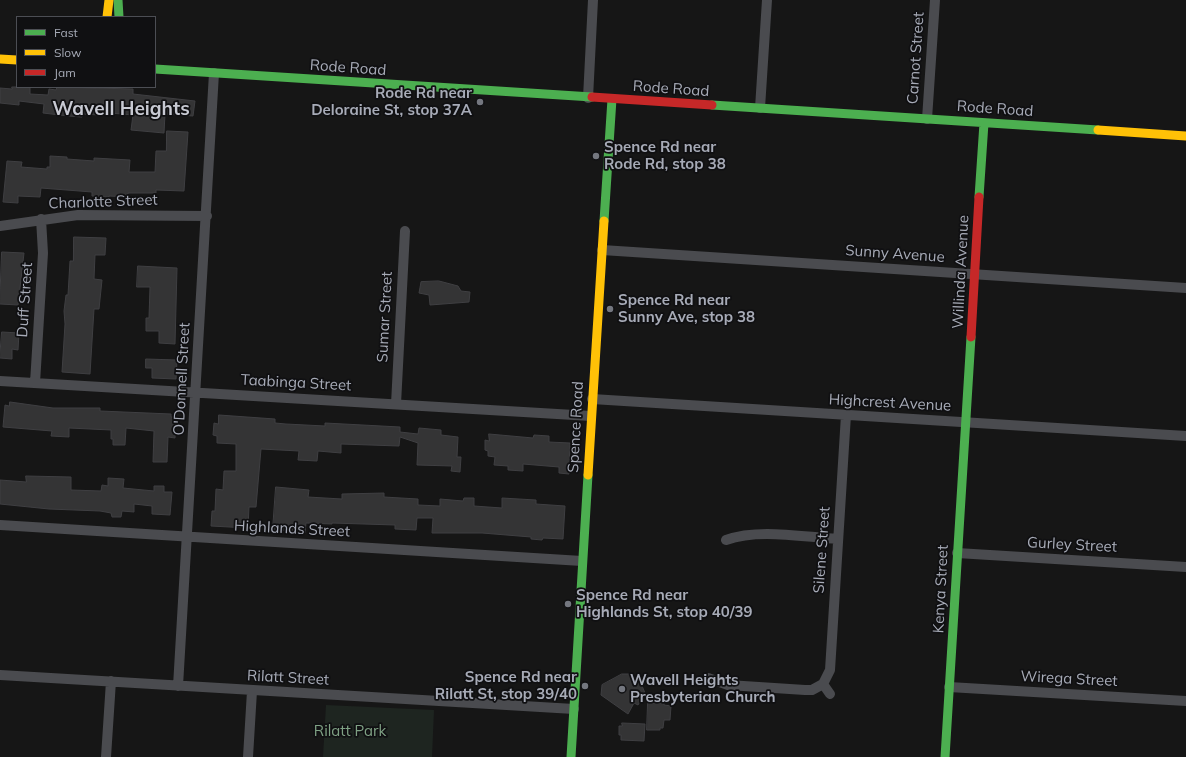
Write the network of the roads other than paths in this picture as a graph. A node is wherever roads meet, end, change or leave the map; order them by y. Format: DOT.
graph roads {
  1 [pos="109,0"];
  2 [pos="118,0"];
  3 [pos="593,0"];
  4 [pos="767,0"];
  5 [pos="935,0"];
  6 [pos="107,16"];
  7 [pos="119,16"];
  8 [pos="0,59"];
  9 [pos="16,60"];
  10 [pos="156,69"];
  11 [pos="214,73"];
  12 [pos="588,98"];
  13 [pos="612,99"];
  14 [pos="760,108"];
  15 [pos="927,119"];
  16 [pos="984,122"];
  17 [pos="1186,136"];
  18 [pos="207,216"];
  19 [pos="41,219"];
  20 [pos="0,226"];
  21 [pos="404,231"];
  22 [pos="602,250"];
  23 [pos="974,275"];
  24 [pos="1186,288"];
  25 [pos="0,381"];
  26 [pos="35,383"];
  27 [pos="196,393"];
  28 [pos="592,399"];
  29 [pos="396,404"];
  30 [pos="846,415"];
  31 [pos="591,416"];
  32 [pos="965,422"];
  33 [pos="1186,436"];
  34 [pos="0,525"];
  35 [pos="187,537"];
  36 [pos="837,539"];
  37 [pos="726,540"];
  38 [pos="957,553"];
  39 [pos="582,561"];
  40 [pos="1186,567"];
  41 [pos="0,675"];
  42 [pos="708,678"];
  43 [pos="111,681"];
  44 [pos="823,684"];
  45 [pos="178,686"];
  46 [pos="949,687"];
  47 [pos="252,691"];
  48 [pos="830,694"];
  49 [pos="1186,701"];
  50 [pos="574,709"];
  51 [pos="106,757"];
  52 [pos="248,757"];
  53 [pos="571,757"];
  54 [pos="945,757"];
  1 -- 6 [label="street"];
  2 -- 7 [label="street"];
  3 -- 12 [label="street"];
  4 -- 14 [label="street"];
  5 -- 15 [label="street, Carnot Street"];
  8 -- 9 [label="street"];
  10 -- 11 [label="street, Rode Road"];
  11 -- 12 [label="street, Rode Road"];
  11 -- 18 [label="street, O'Donnell Street"];
  12 -- 13 [label="street, Rode Road"];
  13 -- 14 [label="street, Rode Road"];
  13 -- 22 [label="street, Spence Road"];
  14 -- 15 [label="street, Rode Road"];
  15 -- 16 [label="street, Rode Road"];
  16 -- 17 [label="street, Rode Road"];
  16 -- 23 [label="street, Willinda Avenue"];
  18 -- 19 [label="street, Charlotte Street"];
  18 -- 27 [label="street, O'Donnell Street"];
  19 -- 20 [label="street, Charlotte Street"];
  19 -- 26 [label="street, Duff Street"];
  21 -- 29 [label="street, Sumar Street"];
  22 -- 23 [label="street, Sunny Avenue"];
  22 -- 28 [label="street, Spence Road"];
  23 -- 24 [label="street, Sunny Avenue"];
  23 -- 32 [label="street, Willinda Avenue"];
  25 -- 26 [label="street, Taabinga Street"];
  26 -- 27 [label="street, Taabinga Street"];
  27 -- 29 [label="street, Taabinga Street"];
  27 -- 35 [label="street, O'Donnell Street"];
  28 -- 30 [label="street, Highcrest Avenue"];
  28 -- 31 [label="street, Spence Road"];
  29 -- 31 [label="street, Taabinga Street"];
  30 -- 32 [label="street, Highcrest Avenue"];
  30 -- 36 [label="street, Silene Street"];
  31 -- 39 [label="street, Spence Road"];
  32 -- 33 [label="street, Highcrest Avenue"];
  32 -- 38 [label="street, Kenya Street"];
  34 -- 35 [label="street, Highlands Street"];
  35 -- 39 [label="street, Highlands Street"];
  35 -- 45 [label="street, O'Donnell Street"];
  36 -- 37 [label="street"];
  36 -- 44 [label="street, Silene Street"];
  38 -- 40 [label="street, Gurley Street"];
  38 -- 46 [label="street, Kenya Street"];
  39 -- 50 [label="street, Spence Road"];
  41 -- 43 [label="street, Rilatt Street"];
  42 -- 44 [label="street"];
  43 -- 45 [label="street, Rilatt Street"];
  43 -- 51 [label="street"];
  44 -- 48 [label="street"];
  45 -- 47 [label="street, Rilatt Street"];
  46 -- 49 [label="street, Wirega Street"];
  46 -- 54 [label="street, Kenya Street"];
  47 -- 50 [label="street, Rilatt Street"];
  47 -- 52 [label="street"];
  50 -- 53 [label="street, Spence Road"];
}
